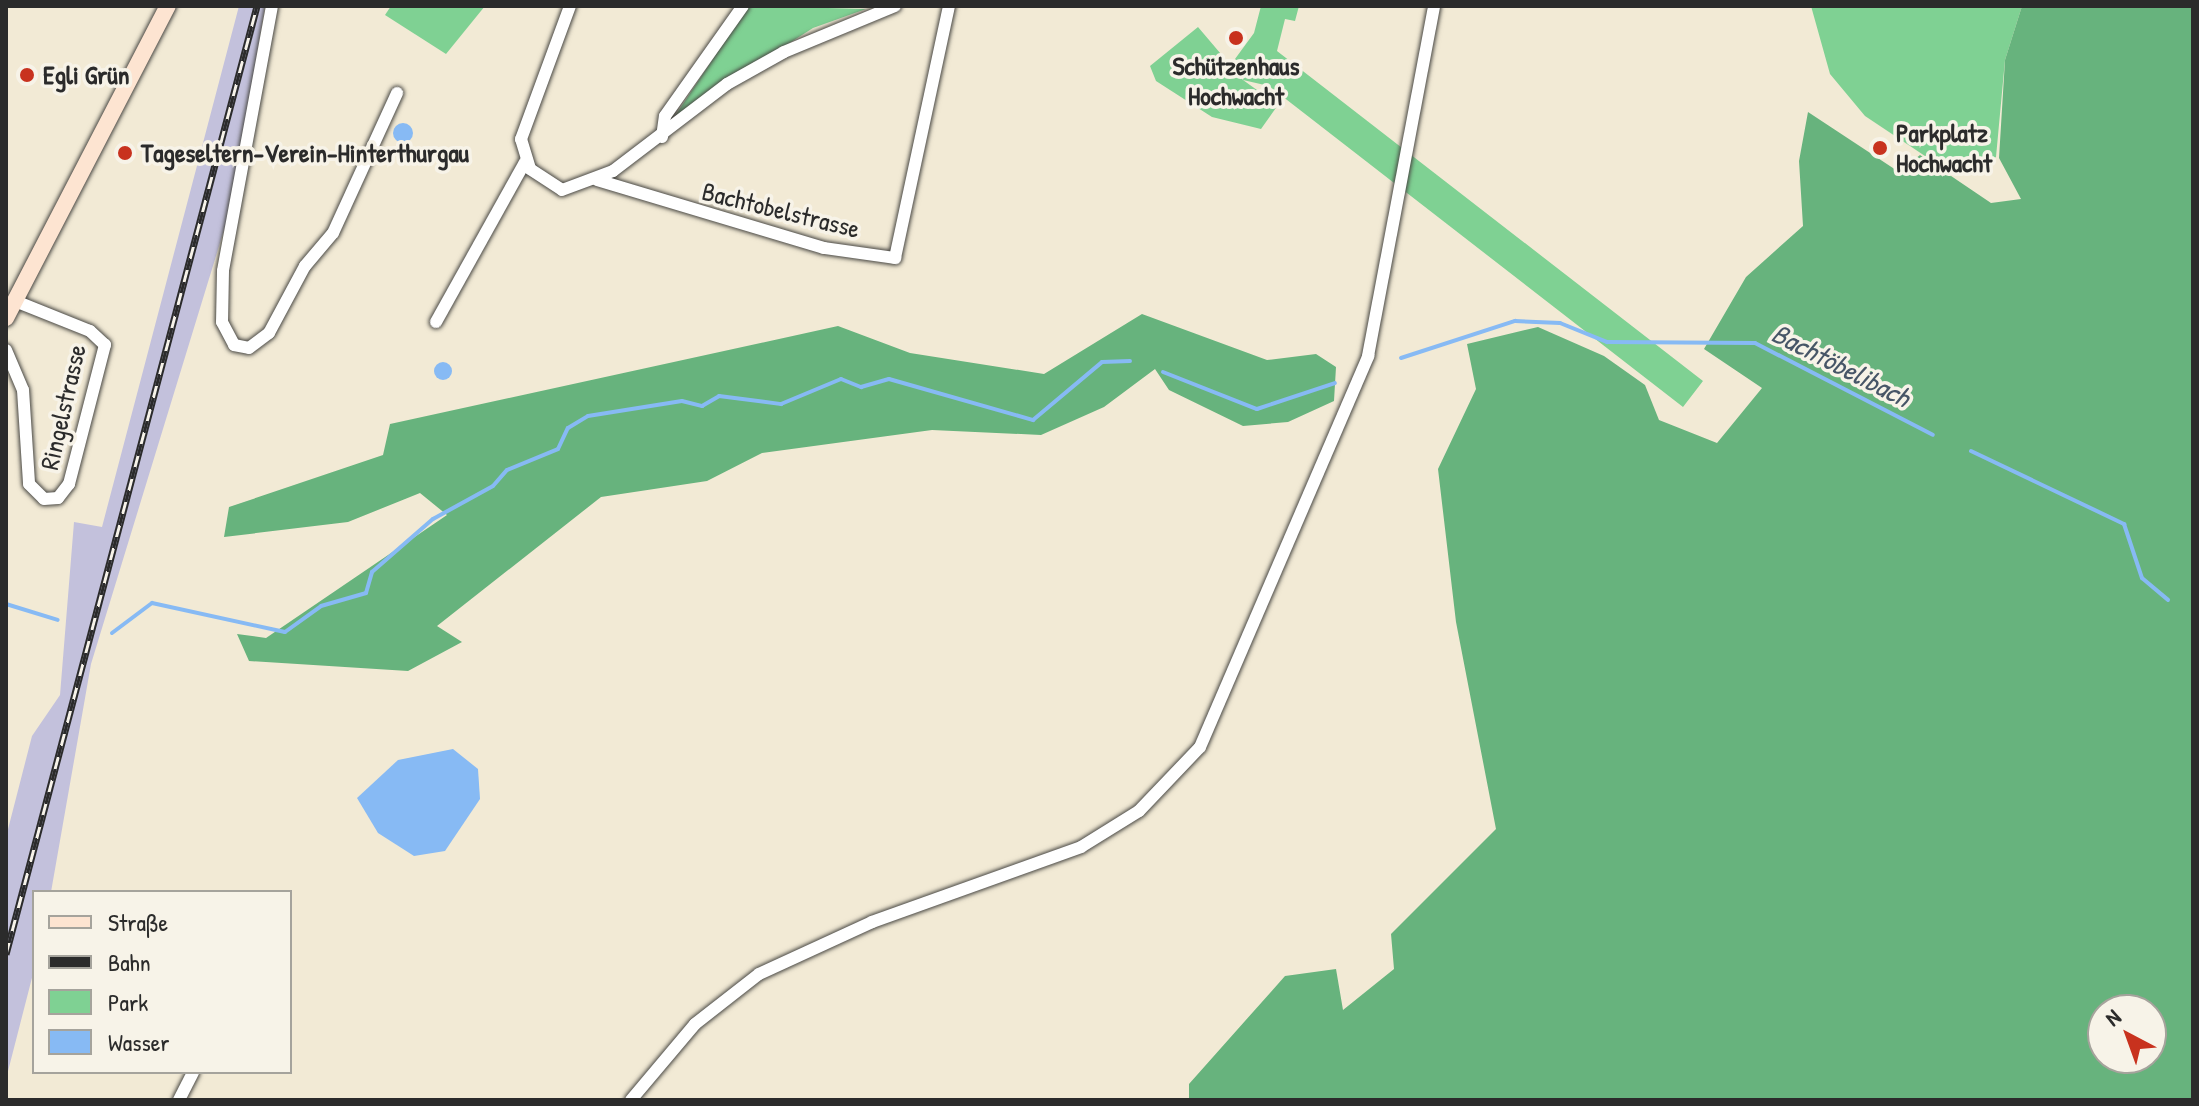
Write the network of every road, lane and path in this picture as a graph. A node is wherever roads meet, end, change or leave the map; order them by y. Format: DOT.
graph roads {
  1 [pos="168,6"];
  2 [pos="272,6"];
  3 [pos="570,6"];
  4 [pos="743,6"];
  5 [pos="895,6"];
  6 [pos="949,6"];
  7 [pos="1434,6"];
  8 [pos="397,93"];
  9 [pos="662,137"];
  10 [pos="525,162"];
  11 [pos="597,180"];
  12 [pos="9,312"];
  13 [pos="436,322"];
  14 [pos="6,350"];
  15 [pos="192,1074"];
  16 [pos="179,1100"];
  17 [pos="631,1100"];
  1 -- 12 [label="main road"];
  2 -- 8 [label="street"];
  3 -- 10 [label="street"];
  4 -- 9 [label="street"];
  5 -- 9 [label="street"];
  6 -- 11 [label="street, Bachtobelstrasse"];
  7 -- 17 [label="street"];
  9 -- 11 [label="street"];
  10 -- 11 [label="street"];
  10 -- 13 [label="street"];
  12 -- 14 [label="street, Ringelstrasse"];
  15 -- 16 [label="street"];
}
